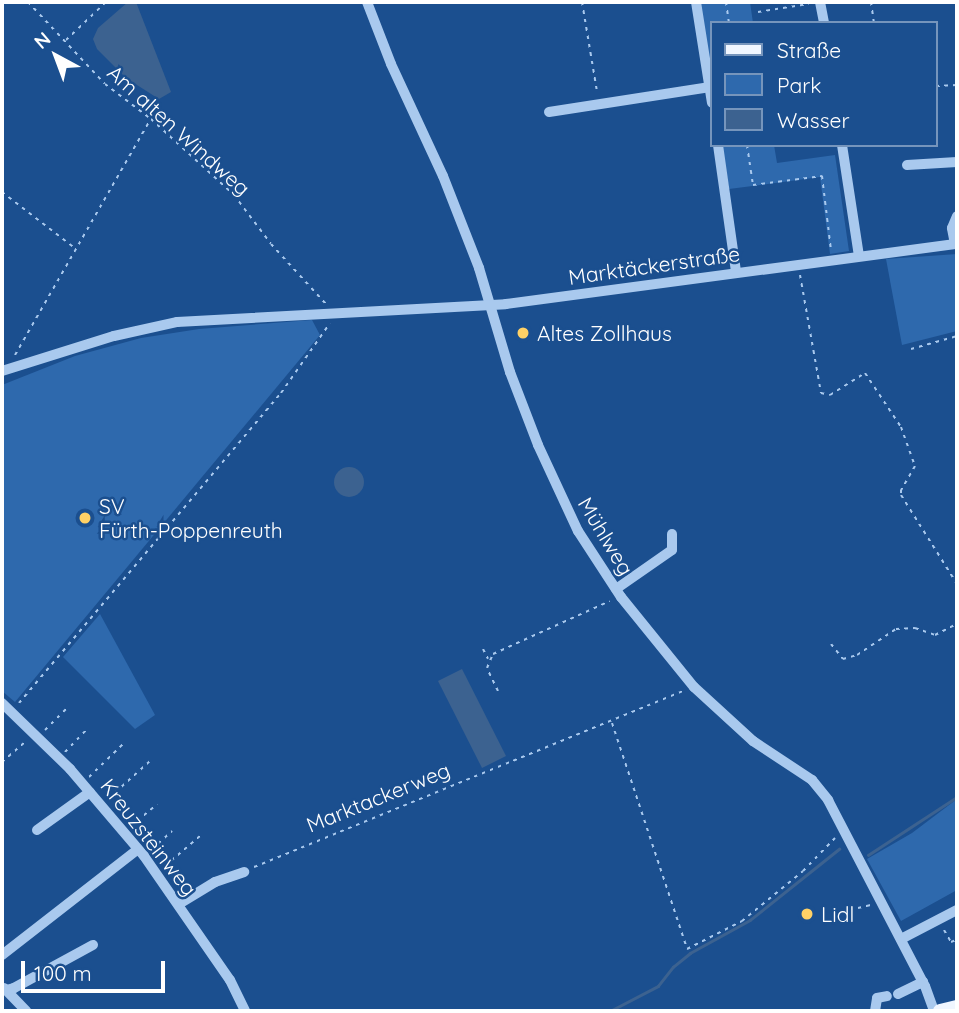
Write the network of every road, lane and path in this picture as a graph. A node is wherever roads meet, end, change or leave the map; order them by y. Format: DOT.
graph roads {
  1 [pos="28,2"];
  2 [pos="106,2"];
  3 [pos="367,2"];
  4 [pos="582,2"];
  5 [pos="696,2"];
  6 [pos="726,2"];
  7 [pos="820,2"];
  8 [pos="871,2"];
  9 [pos="758,12"];
  10 [pos="729,21"];
  11 [pos="824,21"];
  12 [pos="874,21"];
  13 [pos="66,41"];
  14 [pos="957,85"];
  15 [pos="938,86"];
  16 [pos="710,87"];
  17 [pos="599,104"];
  18 [pos="549,112"];
  19 [pos="151,119"];
  20 [pos="718,147"];
  21 [pos="747,147"];
  22 [pos="842,147"];
  23 [pos="957,162"];
  24 [pos="908,165"];
  25 [pos="2,192"];
  26 [pos="957,216"];
  27 [pos="956,244"];
  28 [pos="77,250"];
  29 [pos="859,256"];
  30 [pos="833,260"];
  31 [pos="799,264"];
  32 [pos="736,272"];
  33 [pos="492,305"];
  34 [pos="335,314"];
  35 [pos="957,336"];
  36 [pos="911,349"];
  37 [pos="7,370"];
  38 [pos="672,534"];
  39 [pos="957,584"];
  40 [pos="618,593"];
  41 [pos="957,624"];
  42 [pos="831,643"];
  43 [pos="483,649"];
  44 [pos="489,660"];
  45 [pos="694,687"];
  46 [pos="498,691"];
  47 [pos="2,703"];
  48 [pos="69,706"];
  49 [pos="12,712"];
  50 [pos="612,723"];
  51 [pos="86,730"];
  52 [pos="36,735"];
  53 [pos="123,744"];
  54 [pos="59,758"];
  55 [pos="150,761"];
  56 [pos="2,762"];
  57 [pos="86,788"];
  58 [pos="157,804"];
  59 [pos="101,805"];
  60 [pos="37,830"];
  61 [pos="843,830"];
  62 [pos="172,831"];
  63 [pos="124,832"];
  64 [pos="201,835"];
  65 [pos="141,852"];
  66 [pos="244,872"];
  67 [pos="157,873"];
  68 [pos="880,898"];
  69 [pos="179,904"];
  70 [pos="858,908"];
  71 [pos="957,910"];
  72 [pos="938,919"];
  73 [pos="901,939"];
  74 [pos="956,940"];
  75 [pos="93,945"];
  76 [pos="2,955"];
  77 [pos="923,982"];
  78 [pos="4,987"];
  79 [pos="26,1011"];
  80 [pos="246,1011"];
  81 [pos="875,1011"];
  82 [pos="934,1011"];
  1 -- 13 [label="path, Am alten Windweg"];
  2 -- 13 [label="path"];
  3 -- 33 [label="street, Mühlweg"];
  4 -- 17 [label="path"];
  5 -- 16 [label="street"];
  6 -- 10 [label="path"];
  7 -- 9 [label="path"];
  7 -- 11 [label="street"];
  8 -- 12 [label="path"];
  13 -- 19 [label="path, Am alten Windweg"];
  14 -- 15 [label="path"];
  16 -- 17 [label="street"];
  17 -- 18 [label="street"];
  19 -- 28 [label="path"];
  19 -- 34 [label="path, Am alten Windweg"];
  20 -- 32 [label="street"];
  21 -- 30 [label="path"];
  22 -- 29 [label="street"];
  23 -- 24 [label="street"];
  25 -- 28 [label="path"];
  26 -- 27 [label="street"];
  27 -- 29 [label="street, Marktäckerstraße"];
  28 -- 37 [label="path"];
  29 -- 30 [label="street, Marktäckerstraße"];
  30 -- 31 [label="street, Marktäckerstraße"];
  31 -- 32 [label="street, Marktäckerstraße"];
  31 -- 39 [label="path"];
  32 -- 33 [label="street, Marktäckerstraße"];
  33 -- 34 [label="street, Marktäckerstraße"];
  33 -- 40 [label="street, Mühlweg"];
  34 -- 37 [label="street, Marktäckerstraße"];
  34 -- 49 [label="path"];
  35 -- 36 [label="path"];
  38 -- 40 [label="street"];
  40 -- 44 [label="path"];
  40 -- 45 [label="street, Mühlweg"];
  41 -- 42 [label="path"];
  43 -- 44 [label="path"];
  44 -- 46 [label="path"];
  45 -- 50 [label="path, Marktackerweg"];
  45 -- 61 [label="street, Mühlweg"];
  47 -- 49 [label="street, Kreuzsteinweg"];
  48 -- 52 [label="path"];
  49 -- 52 [label="street, Kreuzsteinweg"];
  50 -- 61 [label="path"];
  50 -- 66 [label="path, Marktackerweg"];
  51 -- 54 [label="path"];
  52 -- 54 [label="street, Kreuzsteinweg"];
  52 -- 56 [label="path"];
  53 -- 57 [label="path"];
  54 -- 57 [label="street, Kreuzsteinweg"];
  55 -- 59 [label="path"];
  57 -- 59 [label="street, Kreuzsteinweg"];
  57 -- 60 [label="street"];
  58 -- 63 [label="path"];
  59 -- 63 [label="street, Kreuzsteinweg"];
  61 -- 68 [label="street, Mühlweg"];
  62 -- 65 [label="path"];
  63 -- 65 [label="street, Kreuzsteinweg"];
  64 -- 67 [label="path"];
  65 -- 67 [label="street, Kreuzsteinweg"];
  65 -- 76 [label="street"];
  66 -- 69 [label="street"];
  67 -- 69 [label="street, Kreuzsteinweg"];
  68 -- 70 [label="path"];
  68 -- 73 [label="street, Mühlweg"];
  69 -- 80 [label="street, Kreuzsteinweg"];
  71 -- 72 [label="street"];
  72 -- 73 [label="street"];
  72 -- 74 [label="path"];
  73 -- 77 [label="street, Mühlweg"];
  75 -- 78 [label="street"];
  77 -- 81 [label="street"];
  77 -- 82 [label="street, Mühlweg"];
  78 -- 79 [label="street"];
}
